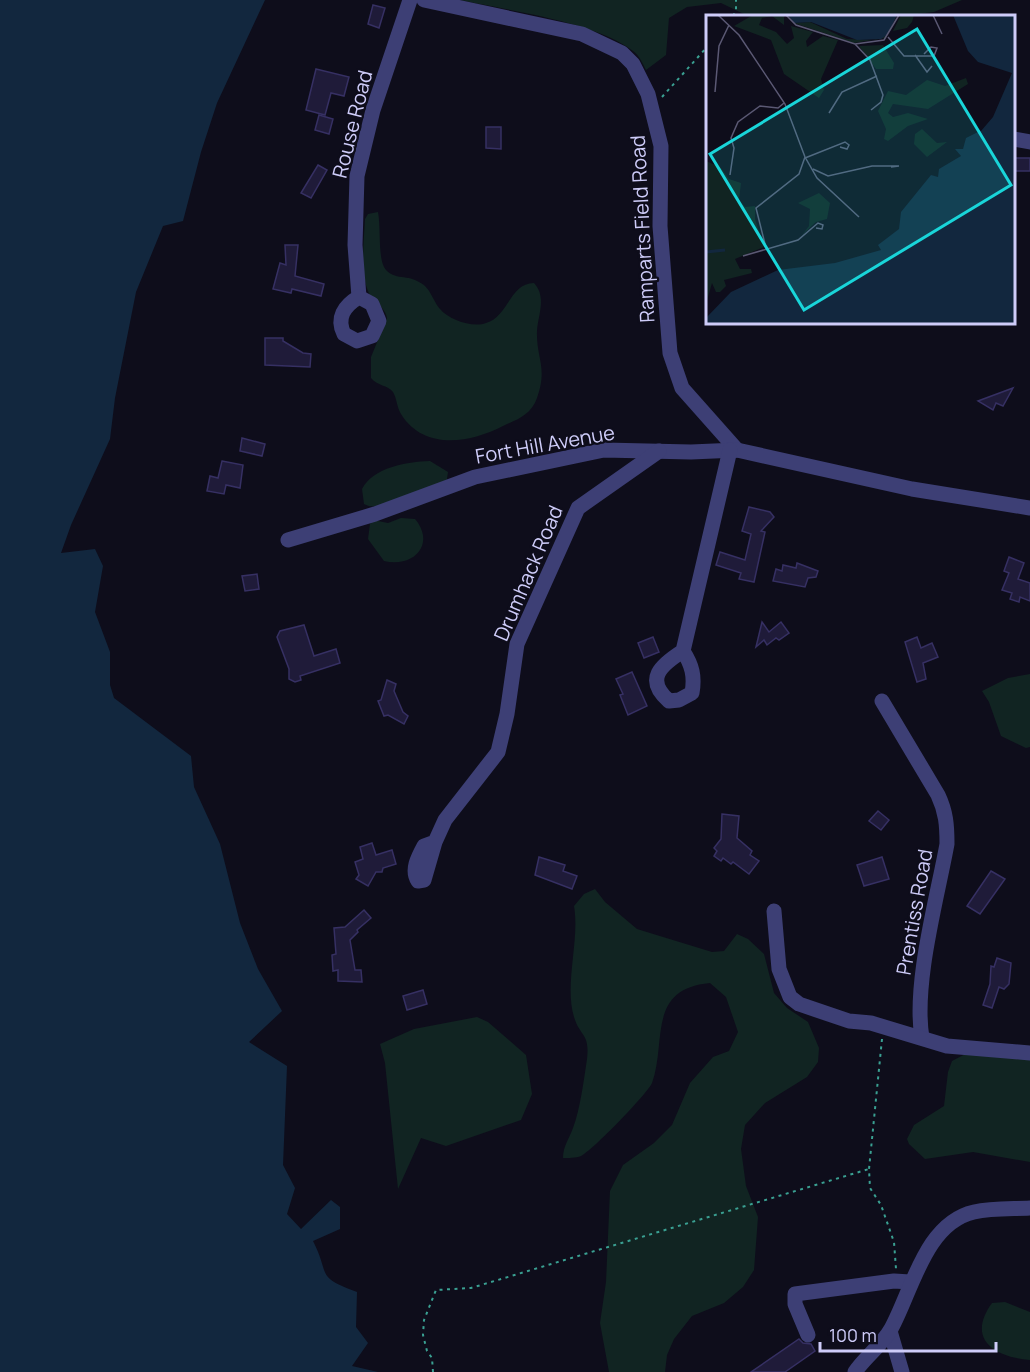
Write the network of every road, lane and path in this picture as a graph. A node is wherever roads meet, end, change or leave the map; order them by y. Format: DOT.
graph roads {
  1 [pos="410,0"];
  2 [pos="424,0"];
  3 [pos="736,0"];
  4 [pos="734,15"];
  5 [pos="706,48"];
  6 [pos="652,108"];
  7 [pos="1015,139"];
  8 [pos="1030,142"];
  9 [pos="359,297"];
  10 [pos="733,450"];
  11 [pos="659,451"];
  12 [pos="1030,508"];
  13 [pos="288,540"];
  14 [pos="683,651"];
  15 [pos="882,701"];
  16 [pos="435,842"];
  17 [pos="774,911"];
  18 [pos="883,1027"];
  19 [pos="922,1038"];
  20 [pos="1030,1053"];
  21 [pos="869,1169"];
  22 [pos="1030,1208"];
  23 [pos="894,1281"];
  24 [pos="910,1282"];
  25 [pos="890,1331"];
  26 [pos="808,1335"];
  27 [pos="433,1372"];
  28 [pos="855,1372"];
  29 [pos="902,1372"];
  1 -- 9 [label="street, Rouse Road"];
  2 -- 6 [label="street, Ramparts Field Road"];
  3 -- 4 [label="path"];
  5 -- 6 [label="path"];
  6 -- 10 [label="street, Ramparts Field Road"];
  7 -- 8 [label="street"];
  10 -- 11 [label="street, Fort Hill Avenue"];
  10 -- 12 [label="street, Fort Hill Avenue"];
  10 -- 14 [label="street"];
  11 -- 13 [label="street, Fort Hill Avenue"];
  11 -- 16 [label="street, Drumhack Road"];
  15 -- 19 [label="street, Prentiss Road"];
  17 -- 18 [label="street"];
  18 -- 19 [label="street"];
  18 -- 21 [label="path"];
  19 -- 20 [label="street"];
  21 -- 23 [label="path"];
  21 -- 27 [label="path"];
  22 -- 24 [label="street"];
  23 -- 24 [label="street"];
  23 -- 26 [label="street"];
  24 -- 25 [label="street"];
  25 -- 28 [label="street"];
  25 -- 29 [label="street"];
}
